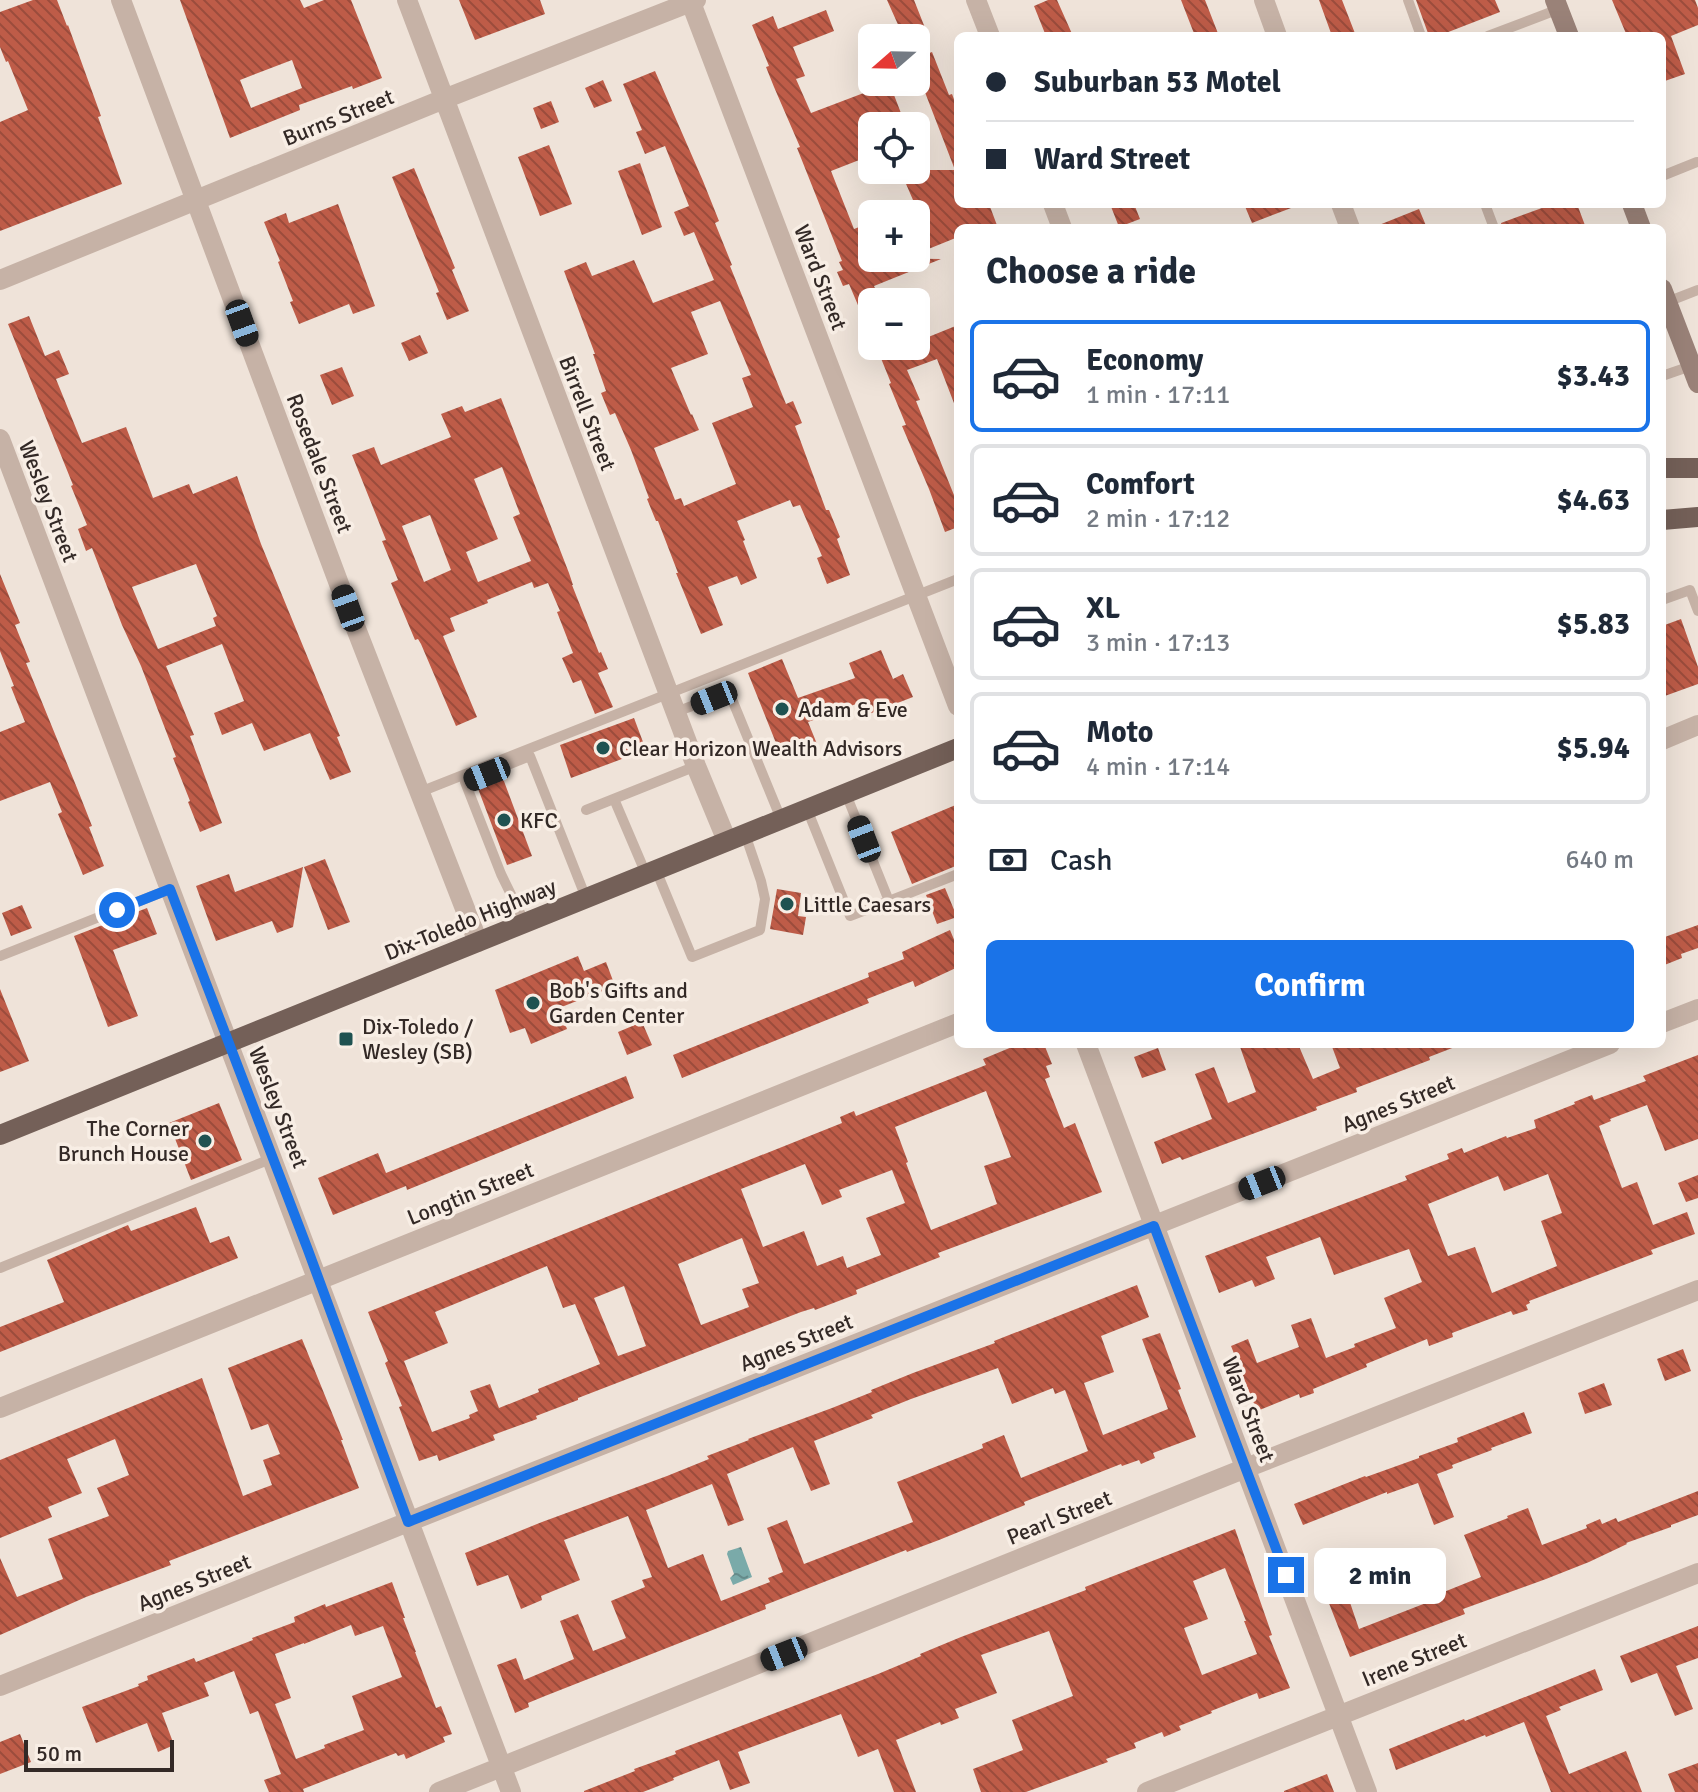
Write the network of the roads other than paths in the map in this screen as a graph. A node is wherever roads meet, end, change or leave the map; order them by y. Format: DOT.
graph roads {
  1 [pos="121,0"];
  2 [pos="407,0"];
  3 [pos="976,0"];
  4 [pos="1264,0"];
  5 [pos="1408,0"];
  6 [pos="692,1"];
  7 [pos="1557,5"];
  8 [pos="988,32"];
  9 [pos="1276,32"];
  10 [pos="1420,32"];
  11 [pos="1497,32"];
  12 [pos="1567,32"];
  13 [pos="444,99"];
  14 [pos="1698,162"];
  15 [pos="1666,174"];
  16 [pos="196,201"];
  17 [pos="0,280"];
  18 [pos="1698,290"];
  19 [pos="1666,295"];
  20 [pos="1666,298"];
  21 [pos="1695,375"];
  22 [pos="1666,376"];
  23 [pos="0,439"];
  24 [pos="1666,468"];
  25 [pos="1698,468"];
  26 [pos="1698,517"];
  27 [pos="1666,520"];
  28 [pos="954,581"];
  29 [pos="916,596"];
  30 [pos="1666,599"];
  31 [pos="1698,611"];
  32 [pos="954,696"];
  33 [pos="672,703"];
  34 [pos="1698,725"];
  35 [pos="1666,738"];
  36 [pos="954,750"];
  37 [pos="696,766"];
  38 [pos="420,792"];
  39 [pos="846,794"];
  40 [pos="614,799"];
  41 [pos="807,809"];
  42 [pos="586,810"];
  43 [pos="781,819"];
  44 [pos="736,838"];
  45 [pos="651,872"];
  46 [pos="954,876"];
  47 [pos="170,889"];
  48 [pos="586,898"];
  49 [pos="889,901"];
  50 [pos="525,923"];
  51 [pos="478,942"];
  52 [pos="0,956"];
  53 [pos="1698,1009"];
  54 [pos="1666,1021"];
  55 [pos="954,1025"];
  56 [pos="229,1042"];
  57 [pos="1087,1048"];
  58 [pos="1600,1048"];
  59 [pos="0,1135"];
  60 [pos="273,1158"];
  61 [pos="1154,1226"];
  62 [pos="0,1268"];
  63 [pos="319,1280"];
  64 [pos="1698,1290"];
  65 [pos="0,1408"];
  66 [pos="1246,1468"];
  67 [pos="408,1522"];
  68 [pos="1698,1573"];
  69 [pos="0,1686"];
  70 [pos="1337,1716"];
  71 [pos="502,1767"];
  72 [pos="439,1792"];
  73 [pos="511,1792"];
  74 [pos="1147,1792"];
  75 [pos="1367,1792"];
  1 -- 16 [label="street, Rosedale Street"];
  2 -- 13 [label="street, Birrell Street"];
  3 -- 8 [label="street"];
  4 -- 9 [label="street"];
  5 -- 10 [label="lane"];
  6 -- 13 [label="street, Burns Street"];
  6 -- 29 [label="street, Ward Street"];
  7 -- 11 [label="lane"];
  7 -- 12 [label="main road"];
  13 -- 16 [label="street, Burns Street"];
  13 -- 33 [label="street, Birrell Street"];
  14 -- 15 [label="lane"];
  16 -- 17 [label="street, Burns Street"];
  16 -- 38 [label="street, Rosedale Street"];
  18 -- 19 [label="lane"];
  20 -- 21 [label="main road"];
  21 -- 22 [label="lane"];
  23 -- 47 [label="street, Wesley Street"];
  24 -- 25 [label="main road"];
  26 -- 27 [label="main road"];
  28 -- 29 [label="lane"];
  29 -- 32 [label="street, Ward Street"];
  29 -- 33 [label="lane"];
  30 -- 31 [label="lane"];
  33 -- 37 [label="street, Birrell Street"];
  33 -- 38 [label="lane"];
  33 -- 43 [label="lane"];
  34 -- 35 [label="street"];
  36 -- 39 [label="main road, Dix-Toledo Highway"];
  37 -- 40 [label="lane"];
  37 -- 44 [label="street, Birrell Street"];
  38 -- 51 [label="street, Rosedale Street"];
  39 -- 41 [label="main road, Dix-Toledo Highway"];
  39 -- 49 [label="lane"];
  40 -- 42 [label="lane"];
  40 -- 45 [label="lane"];
  41 -- 43 [label="main road, Dix-Toledo Highway"];
  41 -- 49 [label="lane"];
  43 -- 44 [label="main road, Dix-Toledo Highway"];
  44 -- 45 [label="main road, Dix-Toledo Highway"];
  44 -- 45 [label="lane"];
  45 -- 48 [label="main road, Dix-Toledo Highway"];
  46 -- 49 [label="lane"];
  47 -- 52 [label="lane"];
  47 -- 56 [label="street, Wesley Street"];
  48 -- 50 [label="main road, Dix-Toledo Highway"];
  48 -- 50 [label="lane"];
  50 -- 51 [label="main road, Dix-Toledo Highway"];
  51 -- 56 [label="main road, Dix-Toledo Highway"];
  53 -- 54 [label="street"];
  55 -- 63 [label="street, Longtin Street"];
  56 -- 59 [label="main road, Dix-Toledo Highway"];
  56 -- 60 [label="street, Wesley Street"];
  57 -- 61 [label="street, Ward Street"];
  58 -- 61 [label="street, Agnes Street"];
  60 -- 62 [label="lane"];
  60 -- 63 [label="street, Wesley Street"];
  61 -- 66 [label="street, Ward Street"];
  61 -- 67 [label="street, Agnes Street"];
  63 -- 65 [label="street, Longtin Street"];
  63 -- 67 [label="street, Wesley Street"];
  64 -- 66 [label="street, Pearl Street"];
  66 -- 70 [label="street, Ward Street"];
  66 -- 71 [label="street, Pearl Street"];
  67 -- 69 [label="street, Agnes Street"];
  67 -- 71 [label="street, Wesley Street"];
  68 -- 70 [label="street, Irene Street"];
  70 -- 74 [label="street, Irene Street"];
  70 -- 75 [label="street, Ward Street"];
  71 -- 72 [label="street, Pearl Street"];
  71 -- 73 [label="street, Wesley Street"];
}
